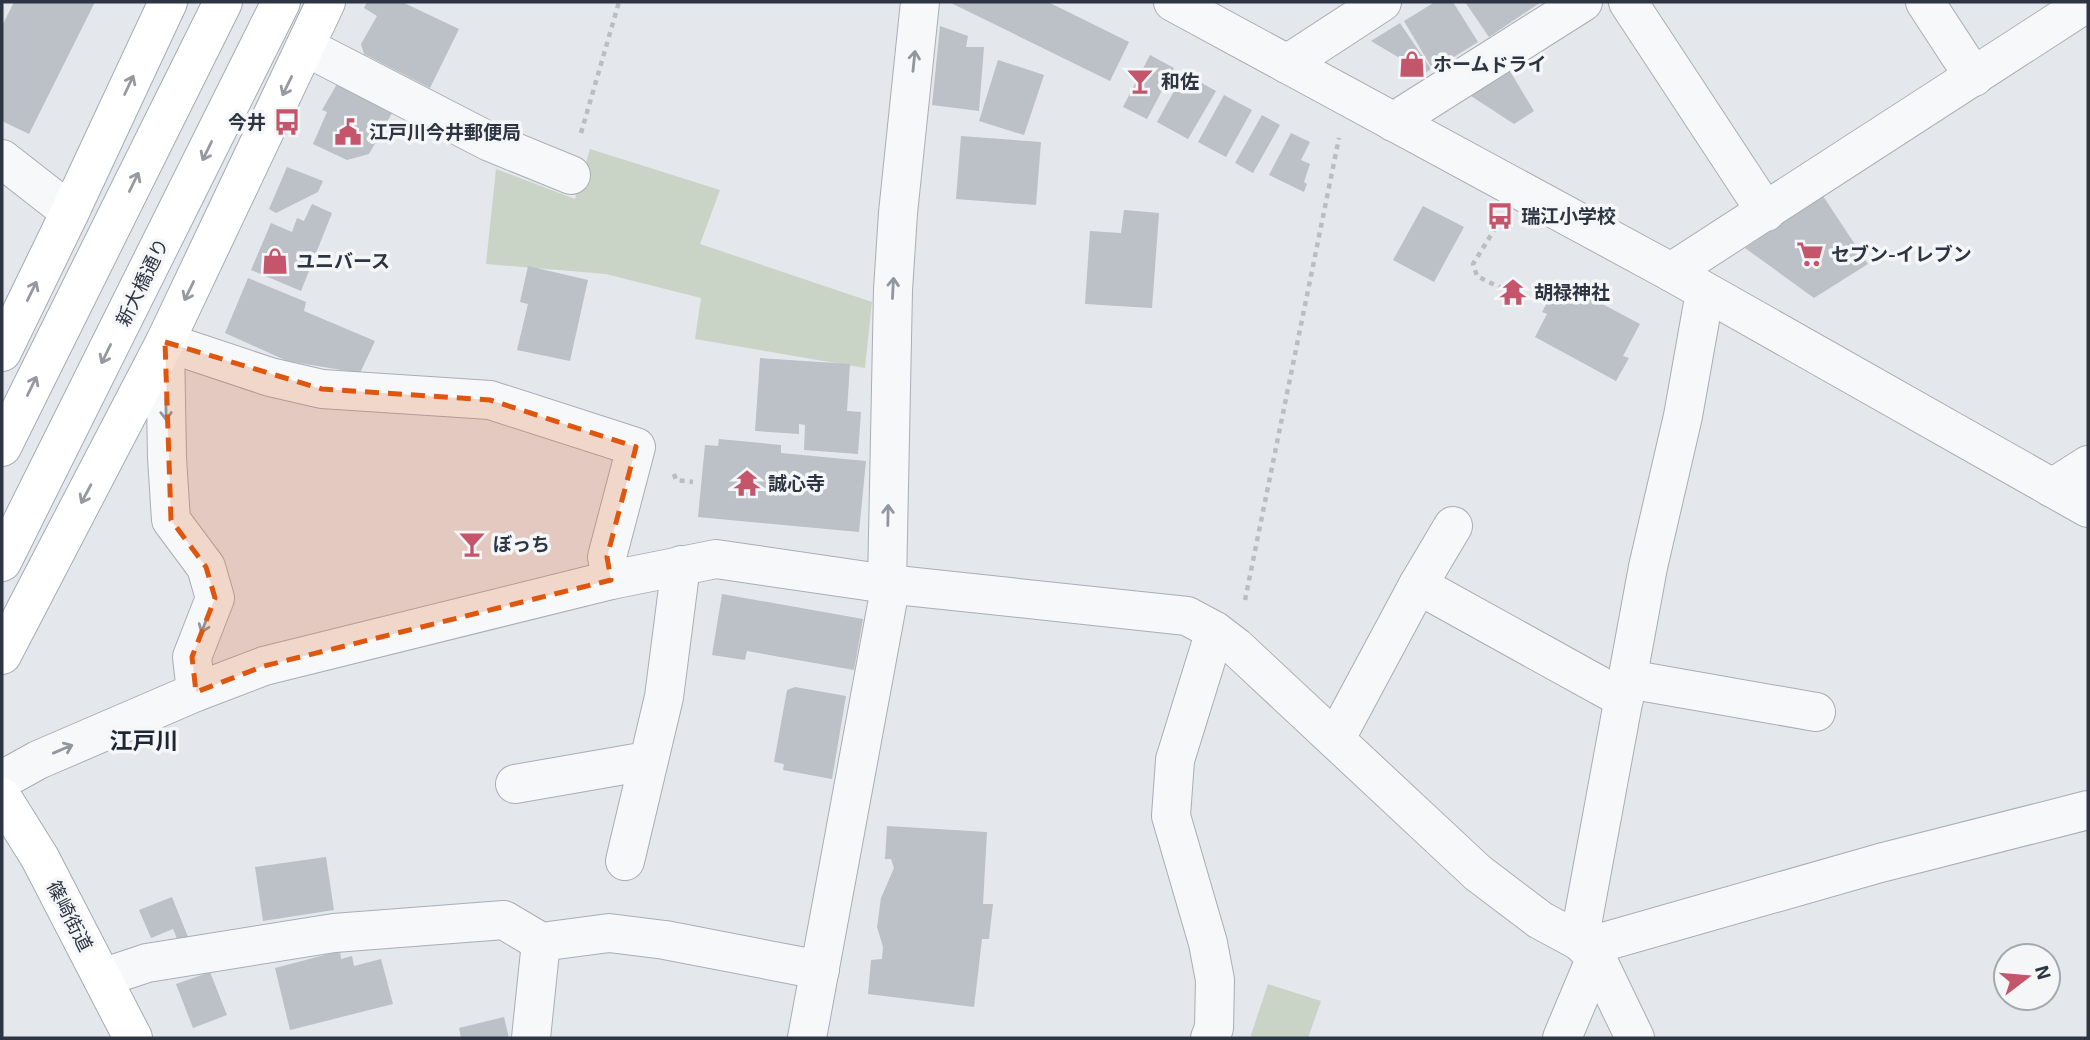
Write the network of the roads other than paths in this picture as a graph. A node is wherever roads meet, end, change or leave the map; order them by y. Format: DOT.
graph roads {
  1 [pos="167,2"];
  2 [pos="223,2"];
  3 [pos="281,2"];
  4 [pos="326,2"];
  5 [pos="920,2"];
  6 [pos="1173,2"];
  7 [pos="1382,2"];
  8 [pos="1583,2"];
  9 [pos="1628,2"];
  10 [pos="1925,2"];
  11 [pos="2080,12"];
  12 [pos="306,47"];
  13 [pos="1287,64"];
  14 [pos="1974,77"];
  15 [pos="1393,122"];
  16 [pos="2,159"];
  17 [pos="571,175"];
  18 [pos="71,212"];
  19 [pos="1766,212"];
  20 [pos="1671,272"];
  21 [pos="1705,292"];
  22 [pos="165,342"];
  23 [pos="2,352"];
  24 [pos="2,447"];
  25 [pos="2088,465"];
  26 [pos="2052,488"];
  27 [pos="2088,508"];
  28 [pos="1453,526"];
  29 [pos="2,562"];
  30 [pos="681,565"];
  31 [pos="611,580"];
  32 [pos="889,583"];
  33 [pos="1418,585"];
  34 [pos="1226,639"];
  35 [pos="2,655"];
  36 [pos="1626,689"];
  37 [pos="196,692"];
  38 [pos="1816,712"];
  39 [pos="1336,738"];
  40 [pos="648,761"];
  41 [pos="2,780"];
  42 [pos="515,784"];
  43 [pos="2,797"];
  44 [pos="2088,810"];
  45 [pos="625,861"];
  46 [pos="541,942"];
  47 [pos="1587,948"];
  48 [pos="820,970"];
  49 [pos="102,978"];
  50 [pos="133,1038"];
  51 [pos="531,1038"];
  52 [pos="807,1038"];
  53 [pos="1210,1038"];
  54 [pos="1562,1038"];
  55 [pos="1635,1038"];
  18 -- 1 [label="main road, one-way"];
  24 -- 2 [label="main road, one-way"];
  3 -- 29 [label="main road, 新大橋通り, one-way"];
  4 -- 12 [label="main road"];
  32 -- 5 [label="street, one-way"];
  6 -- 13 [label="street"];
  7 -- 13 [label="street"];
  8 -- 15 [label="street"];
  9 -- 19 [label="street"];
  10 -- 14 [label="street"];
  11 -- 14 [label="street"];
  12 -- 17 [label="street"];
  12 -- 22 [label="main road, one-way"];
  13 -- 15 [label="street"];
  14 -- 19 [label="street"];
  15 -- 20 [label="street"];
  16 -- 18 [label="street"];
  23 -- 18 [label="main road, one-way"];
  19 -- 20 [label="street"];
  20 -- 21 [label="street"];
  21 -- 26 [label="street"];
  21 -- 36 [label="street"];
  22 -- 31 [label="street"];
  22 -- 35 [label="main road, one-way"];
  22 -- 37 [label="street, one-way"];
  25 -- 26 [label="street"];
  26 -- 27 [label="street"];
  28 -- 33 [label="street"];
  30 -- 31 [label="street"];
  30 -- 32 [label="street"];
  30 -- 40 [label="street"];
  31 -- 37 [label="street"];
  32 -- 34 [label="street"];
  32 -- 48 [label="street"];
  33 -- 36 [label="street"];
  33 -- 39 [label="street"];
  34 -- 39 [label="street"];
  34 -- 53 [label="street"];
  36 -- 38 [label="street"];
  36 -- 47 [label="street"];
  41 -- 37 [label="street, one-way"];
  39 -- 47 [label="street"];
  40 -- 42 [label="street"];
  40 -- 45 [label="street"];
  43 -- 49 [label="main road, 篠崎街道"];
  44 -- 47 [label="street"];
  46 -- 48 [label="street"];
  46 -- 49 [label="street"];
  46 -- 51 [label="street"];
  47 -- 54 [label="street"];
  47 -- 55 [label="street"];
  48 -- 52 [label="street"];
  49 -- 50 [label="main road, 篠崎街道"];
}
